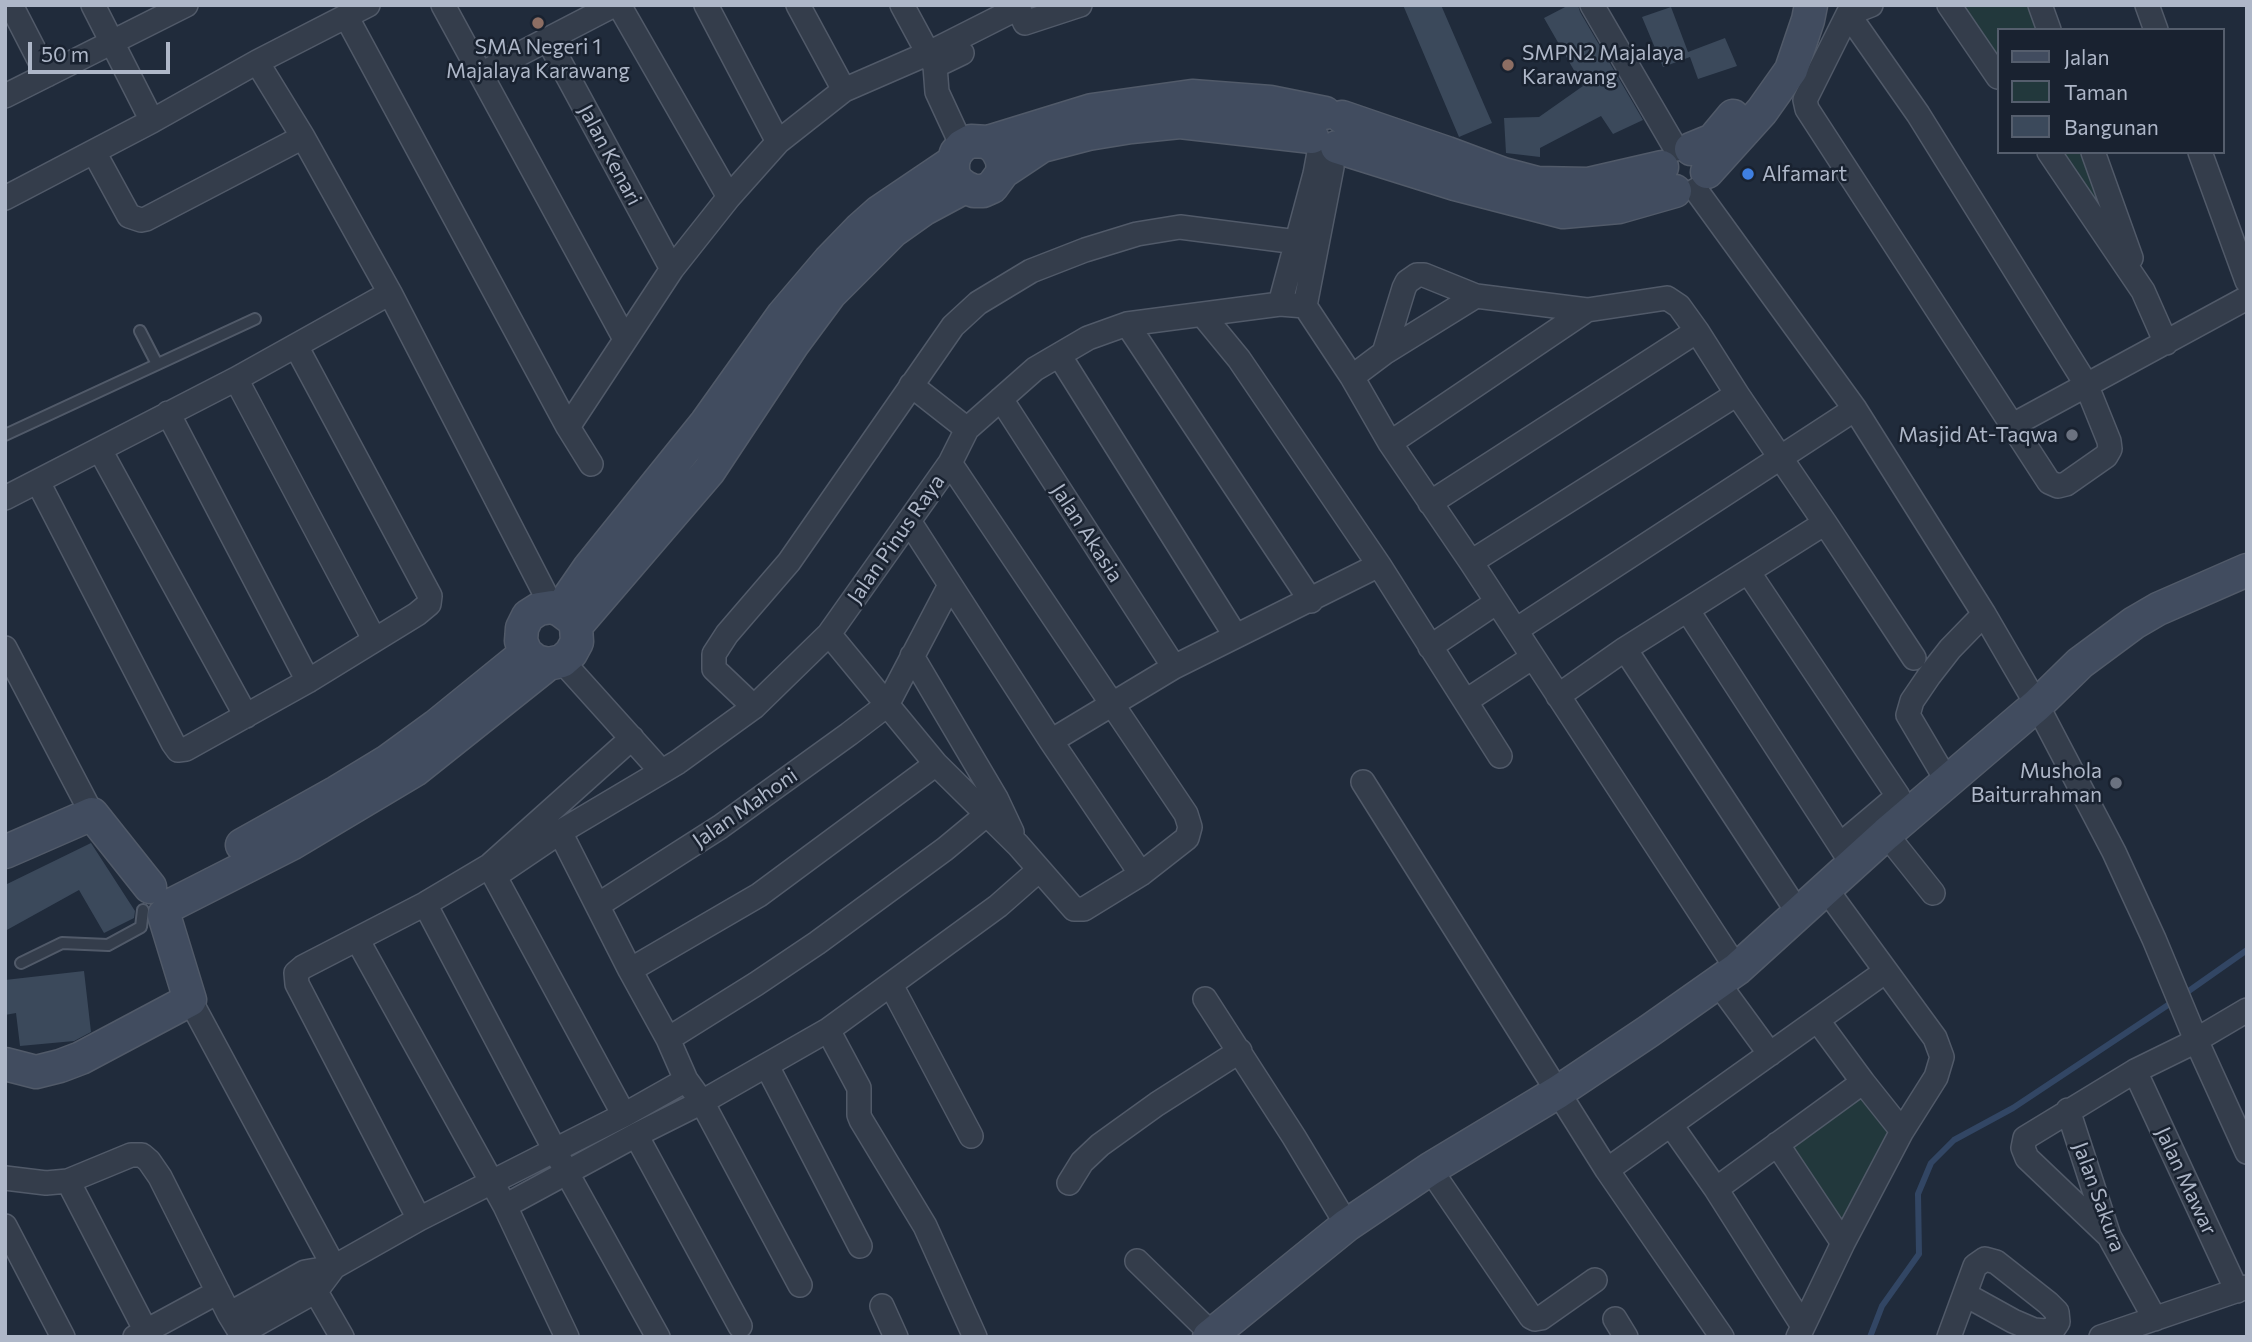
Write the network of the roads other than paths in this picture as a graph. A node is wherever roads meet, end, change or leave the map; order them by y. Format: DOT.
graph roads {
  1 [pos="11,5"];
  2 [pos="93,5"];
  3 [pos="185,5"];
  4 [pos="368,5"];
  5 [pos="443,5"];
  6 [pos="616,5"];
  7 [pos="706,5"];
  8 [pos="798,5"];
  9 [pos="902,5"];
  10 [pos="1080,5"];
  11 [pos="1592,5"];
  12 [pos="1790,5"];
  13 [pos="1811,5"];
  14 [pos="1871,5"];
  15 [pos="1950,5"];
  16 [pos="2040,5"];
  17 [pos="2147,5"];
  18 [pos="1020,12"];
  19 [pos="1848,14"];
  20 [pos="346,16"];
  21 [pos="2048,28"];
  22 [pos="2154,28"];
  23 [pos="548,40"];
  24 [pos="113,44"];
  25 [pos="932,59"];
  26 [pos="257,62"];
  27 [pos="481,74"];
  28 [pos="1996,74"];
  29 [pos="47,75"];
  30 [pos="844,90"];
  31 [pos="5,96"];
  32 [pos="152,121"];
  33 [pos="1327,132"];
  34 [pos="303,137"];
  35 [pos="778,142"];
  36 [pos="94,152"];
  37 [pos="2050,154"];
  38 [pos="2094,154"];
  39 [pos="2201,154"];
  40 [pos="968,156"];
  41 [pos="1685,169"];
  42 [pos="1003,172"];
  43 [pos="729,197"];
  44 [pos="5,198"];
  45 [pos="1297,242"];
  46 [pos="672,269"];
  47 [pos="2246,282"];
  48 [pos="2143,291"];
  49 [pos="390,293"];
  50 [pos="1476,296"];
  51 [pos="1280,304"];
  52 [pos="1306,306"];
  53 [pos="1587,310"];
  54 [pos="1202,314"];
  55 [pos="255,319"];
  56 [pos="1127,324"];
  57 [pos="140,331"];
  58 [pos="1697,331"];
  59 [pos="625,339"];
  60 [pos="2166,343"];
  61 [pos="296,346"];
  62 [pos="1384,353"];
  63 [pos="1059,355"];
  64 [pos="157,365"];
  65 [pos="1352,377"];
  66 [pos="236,379"];
  67 [pos="2086,384"];
  68 [pos="911,385"];
  69 [pos="1737,394"];
  70 [pos="1001,399"];
  71 [pos="1855,409"];
  72 [pos="168,413"];
  73 [pos="2013,425"];
  74 [pos="568,427"];
  75 [pos="967,429"];
  76 [pos="5,435"];
  77 [pos="1390,443"];
  78 [pos="100,450"];
  79 [pos="1780,457"];
  80 [pos="950,463"];
  81 [pos="591,464"];
  82 [pos="38,482"];
  83 [pos="5,498"];
  84 [pos="1430,503"];
  85 [pos="909,521"];
  86 [pos="1825,523"];
  87 [pos="1471,562"];
  88 [pos="1380,565"];
  89 [pos="2247,570"];
  90 [pos="1749,573"];
  91 [pos="950,585"];
  92 [pos="1311,601"];
  93 [pos="1497,602"];
  94 [pos="1688,611"];
  95 [pos="563,614"];
  96 [pos="1984,614"];
  97 [pos="1516,630"];
  98 [pos="829,634"];
  99 [pos="1235,635"];
  100 [pos="374,639"];
  101 [pos="1430,647"];
  102 [pos="5,648"];
  103 [pos="1625,649"];
  104 [pos="912,656"];
  105 [pos="1533,657"];
  106 [pos="1914,657"];
  107 [pos="545,659"];
  108 [pos="1174,667"];
  109 [pos="308,681"];
  110 [pos="1558,696"];
  111 [pos="1466,701"];
  112 [pos="1112,703"];
  113 [pos="887,705"];
  114 [pos="2037,705"];
  115 [pos="754,707"];
  116 [pos="246,716"];
  117 [pos="632,737"];
  118 [pos="1051,741"];
  119 [pos="1500,756"];
  120 [pos="936,764"];
  121 [pos="661,771"];
  122 [pos="1947,781"];
  123 [pos="1363,782"];
  124 [pos="92,814"];
  125 [pos="986,815"];
  126 [pos="560,832"];
  127 [pos="1886,834"];
  128 [pos="1018,845"];
  129 [pos="5,852"];
  130 [pos="1846,855"];
  131 [pos="1039,870"];
  132 [pos="492,871"];
  133 [pos="1141,874"];
  134 [pos="1826,888"];
  135 [pos="1933,893"];
  136 [pos="157,901"];
  137 [pos="425,904"];
  138 [pos="598,905"];
  139 [pos="1798,914"];
  140 [pos="357,939"];
  141 [pos="21,963"];
  142 [pos="630,971"];
  143 [pos="1886,971"];
  144 [pos="1727,976"];
  145 [pos="891,985"];
  146 [pos="1205,999"];
  147 [pos="190,1000"];
  148 [pos="2247,1010"];
  149 [pos="1818,1021"];
  150 [pos="828,1030"];
  151 [pos="668,1039"];
  152 [pos="2196,1040"];
  153 [pos="1240,1051"];
  154 [pos="1770,1054"];
  155 [pos="5,1064"];
  156 [pos="767,1066"];
  157 [pos="2135,1071"];
  158 [pos="686,1080"];
  159 [pos="1863,1082"];
  160 [pos="1558,1092"];
  161 [pos="702,1102"];
  162 [pos="2068,1111"];
  163 [pos="624,1115"];
  164 [pos="1671,1125"];
  165 [pos="1902,1131"];
  166 [pos="636,1135"];
  167 [pos="971,1136"];
  168 [pos="1777,1144"];
  169 [pos="556,1149"];
  170 [pos="2247,1152"];
  171 [pos="1430,1169"];
  172 [pos="1607,1170"];
  173 [pos="567,1173"];
  174 [pos="5,1178"];
  175 [pos="68,1181"];
  176 [pos="492,1183"];
  177 [pos="1069,1183"];
  178 [pos="1716,1189"];
  179 [pos="505,1206"];
  180 [pos="419,1219"];
  181 [pos="1347,1225"];
  182 [pos="5,1226"];
  183 [pos="2109,1236"];
  184 [pos="1843,1243"];
  185 [pos="860,1247"];
  186 [pos="1136,1261"];
  187 [pos="334,1267"];
  188 [pos="1594,1280"];
  189 [pos="310,1282"];
  190 [pos="800,1285"];
  191 [pos="2242,1289"];
  192 [pos="218,1292"];
  193 [pos="1966,1295"];
  194 [pos="882,1306"];
  195 [pos="2155,1319"];
  196 [pos="740,1325"];
  197 [pos="238,1328"];
  198 [pos="1801,1332"];
  199 [pos="143,1335"];
  200 [pos="1210,1336"];
  201 [pos="63,1337"];
  202 [pos="342,1337"];
  203 [pos="567,1337"];
  204 [pos="658,1337"];
  205 [pos="897,1337"];
  206 [pos="975,1337"];
  207 [pos="1722,1337"];
  208 [pos="1948,1337"];
  209 [pos="2101,1337"];
  1 -- 29 [label="street"];
  2 -- 24 [label="street"];
  3 -- 24 [label="street"];
  4 -- 20 [label="street"];
  5 -- 27 [label="street"];
  6 -- 23 [label="street"];
  6 -- 43 [label="street"];
  7 -- 35 [label="street"];
  8 -- 30 [label="street"];
  9 -- 25 [label="street"];
  10 -- 18 [label="street"];
  11 -- 41 [label="street"];
  12 -- 41 [label="street"];
  13 -- 41 [label="street"];
  14 -- 19 [label="street"];
  15 -- 28 [label="street"];
  16 -- 21 [label="street"];
  17 -- 22 [label="street"];
  18 -- 25 [label="street"];
  19 -- 67 [label="street"];
  19 -- 73 [label="street"];
  20 -- 26 [label="street"];
  20 -- 74 [label="street"];
  23 -- 27 [label="street"];
  23 -- 46 [label="street, Jalan Kenari"];
  24 -- 29 [label="street"];
  24 -- 32 [label="street"];
  25 -- 30 [label="street"];
  25 -- 40 [label="street"];
  26 -- 32 [label="street"];
  26 -- 34 [label="street"];
  27 -- 59 [label="street"];
  29 -- 31 [label="street"];
  30 -- 35 [label="street"];
  32 -- 36 [label="street"];
  33 -- 40 [label="street"];
  33 -- 41 [label="street"];
  33 -- 42 [label="street"];
  33 -- 45 [label="street"];
  33 -- 52 [label="street"];
  34 -- 36 [label="street"];
  34 -- 49 [label="street"];
  35 -- 43 [label="street"];
  36 -- 44 [label="street"];
  37 -- 48 [label="street"];
  38 -- 48 [label="street"];
  39 -- 47 [label="street"];
  40 -- 42 [label="street"];
  40 -- 42 [label="street"];
  40 -- 95 [label="street"];
  41 -- 71 [label="street"];
  43 -- 46 [label="street"];
  45 -- 51 [label="street"];
  45 -- 68 [label="street"];
  46 -- 59 [label="street"];
  47 -- 60 [label="street"];
  48 -- 60 [label="street"];
  49 -- 61 [label="street"];
  49 -- 95 [label="street"];
  50 -- 53 [label="street"];
  50 -- 62 [label="street"];
  50 -- 62 [label="street"];
  51 -- 52 [label="street, Jalan Pinus Raya"];
  51 -- 54 [label="street, Jalan Pinus Raya"];
  52 -- 65 [label="street"];
  53 -- 58 [label="street"];
  53 -- 77 [label="street"];
  54 -- 56 [label="street, Jalan Pinus Raya"];
  54 -- 88 [label="street"];
  55 -- 64 [label="lane"];
  56 -- 63 [label="street, Jalan Pinus Raya"];
  56 -- 92 [label="street"];
  57 -- 64 [label="lane"];
  58 -- 69 [label="street"];
  58 -- 84 [label="street"];
  59 -- 74 [label="street"];
  60 -- 67 [label="street"];
  61 -- 66 [label="street"];
  61 -- 100 [label="street"];
  62 -- 65 [label="street"];
  63 -- 70 [label="street, Jalan Pinus Raya"];
  63 -- 99 [label="street"];
  64 -- 76 [label="lane"];
  65 -- 77 [label="street"];
  66 -- 72 [label="street"];
  66 -- 100 [label="street"];
  67 -- 73 [label="street"];
  67 -- 73 [label="street"];
  68 -- 75 [label="street"];
  68 -- 115 [label="street"];
  69 -- 79 [label="street"];
  69 -- 87 [label="street"];
  70 -- 75 [label="street, Jalan Pinus Raya"];
  70 -- 108 [label="street, Jalan Akasia"];
  71 -- 79 [label="street"];
  71 -- 96 [label="street"];
  72 -- 78 [label="street"];
  72 -- 109 [label="street"];
  74 -- 81 [label="street"];
  75 -- 80 [label="street, Jalan Pinus Raya"];
  77 -- 84 [label="street"];
  78 -- 82 [label="street"];
  78 -- 116 [label="street"];
  79 -- 86 [label="street"];
  79 -- 97 [label="street"];
  80 -- 85 [label="street, Jalan Pinus Raya"];
  80 -- 112 [label="street"];
  82 -- 83 [label="street"];
  82 -- 116 [label="street"];
  84 -- 87 [label="street"];
  85 -- 91 [label="street"];
  85 -- 98 [label="street, Jalan Pinus Raya"];
  86 -- 90 [label="street"];
  86 -- 106 [label="street"];
  87 -- 93 [label="street"];
  88 -- 92 [label="street"];
  88 -- 101 [label="street"];
  89 -- 114 [label="street"];
  90 -- 94 [label="street"];
  90 -- 130 [label="street"];
  91 -- 104 [label="street"];
  91 -- 118 [label="street"];
  92 -- 99 [label="street"];
  93 -- 97 [label="street"];
  93 -- 101 [label="street"];
  94 -- 103 [label="street"];
  94 -- 130 [label="street"];
  95 -- 107 [label="street"];
  95 -- 107 [label="street"];
  96 -- 114 [label="street"];
  96 -- 122 [label="street"];
  97 -- 105 [label="street"];
  98 -- 113 [label="street"];
  98 -- 115 [label="street, Jalan Pinus Raya"];
  99 -- 108 [label="street"];
  100 -- 109 [label="street"];
  101 -- 111 [label="street"];
  102 -- 124 [label="street"];
  103 -- 110 [label="street"];
  103 -- 139 [label="street"];
  104 -- 113 [label="street"];
  104 -- 128 [label="street"];
  105 -- 110 [label="street"];
  105 -- 111 [label="street"];
  107 -- 117 [label="street"];
  107 -- 136 [label="street"];
  108 -- 112 [label="street"];
  109 -- 116 [label="street"];
  110 -- 144 [label="street"];
  111 -- 119 [label="street"];
  112 -- 118 [label="street"];
  112 -- 133 [label="street"];
  113 -- 120 [label="street"];
  113 -- 138 [label="street, Jalan Mahoni"];
  114 -- 122 [label="street"];
  114 -- 152 [label="street"];
  115 -- 121 [label="street, Jalan Pinus Raya"];
  117 -- 121 [label="street"];
  117 -- 132 [label="street"];
  118 -- 133 [label="street"];
  120 -- 125 [label="street"];
  120 -- 142 [label="street"];
  121 -- 126 [label="street, Jalan Pinus Raya"];
  122 -- 127 [label="street"];
  123 -- 160 [label="street"];
  124 -- 129 [label="street"];
  124 -- 136 [label="street"];
  125 -- 128 [label="street"];
  125 -- 151 [label="street"];
  126 -- 132 [label="street, Jalan Pinus Raya"];
  126 -- 138 [label="street"];
  127 -- 130 [label="street"];
  127 -- 135 [label="street"];
  128 -- 131 [label="street"];
  130 -- 134 [label="street"];
  131 -- 133 [label="street"];
  131 -- 145 [label="street"];
  132 -- 137 [label="street"];
  132 -- 163 [label="street"];
  134 -- 139 [label="street"];
  134 -- 143 [label="street"];
  136 -- 141 [label="lane"];
  136 -- 147 [label="street"];
  137 -- 140 [label="street"];
  137 -- 169 [label="street"];
  138 -- 142 [label="street"];
  139 -- 144 [label="street"];
  140 -- 176 [label="street"];
  140 -- 180 [label="street"];
  142 -- 151 [label="street"];
  143 -- 149 [label="street"];
  143 -- 165 [label="street"];
  144 -- 154 [label="street"];
  144 -- 160 [label="street"];
  145 -- 150 [label="street"];
  145 -- 167 [label="street"];
  146 -- 153 [label="street"];
  147 -- 155 [label="street"];
  147 -- 187 [label="street"];
  148 -- 152 [label="street"];
  149 -- 154 [label="street"];
  149 -- 159 [label="street"];
  150 -- 156 [label="street"];
  150 -- 206 [label="street"];
  151 -- 158 [label="street"];
  152 -- 157 [label="street"];
  152 -- 170 [label="street"];
  153 -- 177 [label="street"];
  153 -- 181 [label="street"];
  154 -- 164 [label="street"];
  156 -- 161 [label="street"];
  156 -- 185 [label="street"];
  157 -- 162 [label="street"];
  157 -- 191 [label="street, Jalan Mawar"];
  158 -- 161 [label="street"];
  158 -- 163 [label="street"];
  159 -- 165 [label="street"];
  159 -- 168 [label="street"];
  160 -- 171 [label="street"];
  160 -- 172 [label="street"];
  161 -- 166 [label="street"];
  161 -- 190 [label="street"];
  162 -- 183 [label="street, Jalan Sakura"];
  162 -- 183 [label="street"];
  163 -- 169 [label="street"];
  164 -- 172 [label="street"];
  164 -- 178 [label="street"];
  165 -- 184 [label="street"];
  166 -- 173 [label="street"];
  166 -- 196 [label="street"];
  168 -- 178 [label="street"];
  168 -- 184 [label="street"];
  169 -- 173 [label="street"];
  169 -- 176 [label="street"];
  171 -- 181 [label="street"];
  171 -- 188 [label="street"];
  172 -- 207 [label="street"];
  173 -- 179 [label="street"];
  173 -- 204 [label="street"];
  174 -- 175 [label="street"];
  175 -- 192 [label="street"];
  175 -- 199 [label="street"];
  176 -- 179 [label="street"];
  176 -- 180 [label="street"];
  178 -- 198 [label="street"];
  179 -- 203 [label="street"];
  180 -- 187 [label="street"];
  181 -- 200 [label="street"];
  182 -- 201 [label="street"];
  183 -- 195 [label="street, Jalan Sakura"];
  184 -- 198 [label="street"];
  186 -- 200 [label="street"];
  187 -- 189 [label="street"];
  189 -- 197 [label="street"];
  189 -- 202 [label="street"];
  191 -- 195 [label="street"];
  192 -- 197 [label="street"];
  192 -- 199 [label="street"];
  193 -- 193 [label="street"];
  193 -- 208 [label="street"];
  194 -- 205 [label="street"];
  195 -- 209 [label="street"];
}
